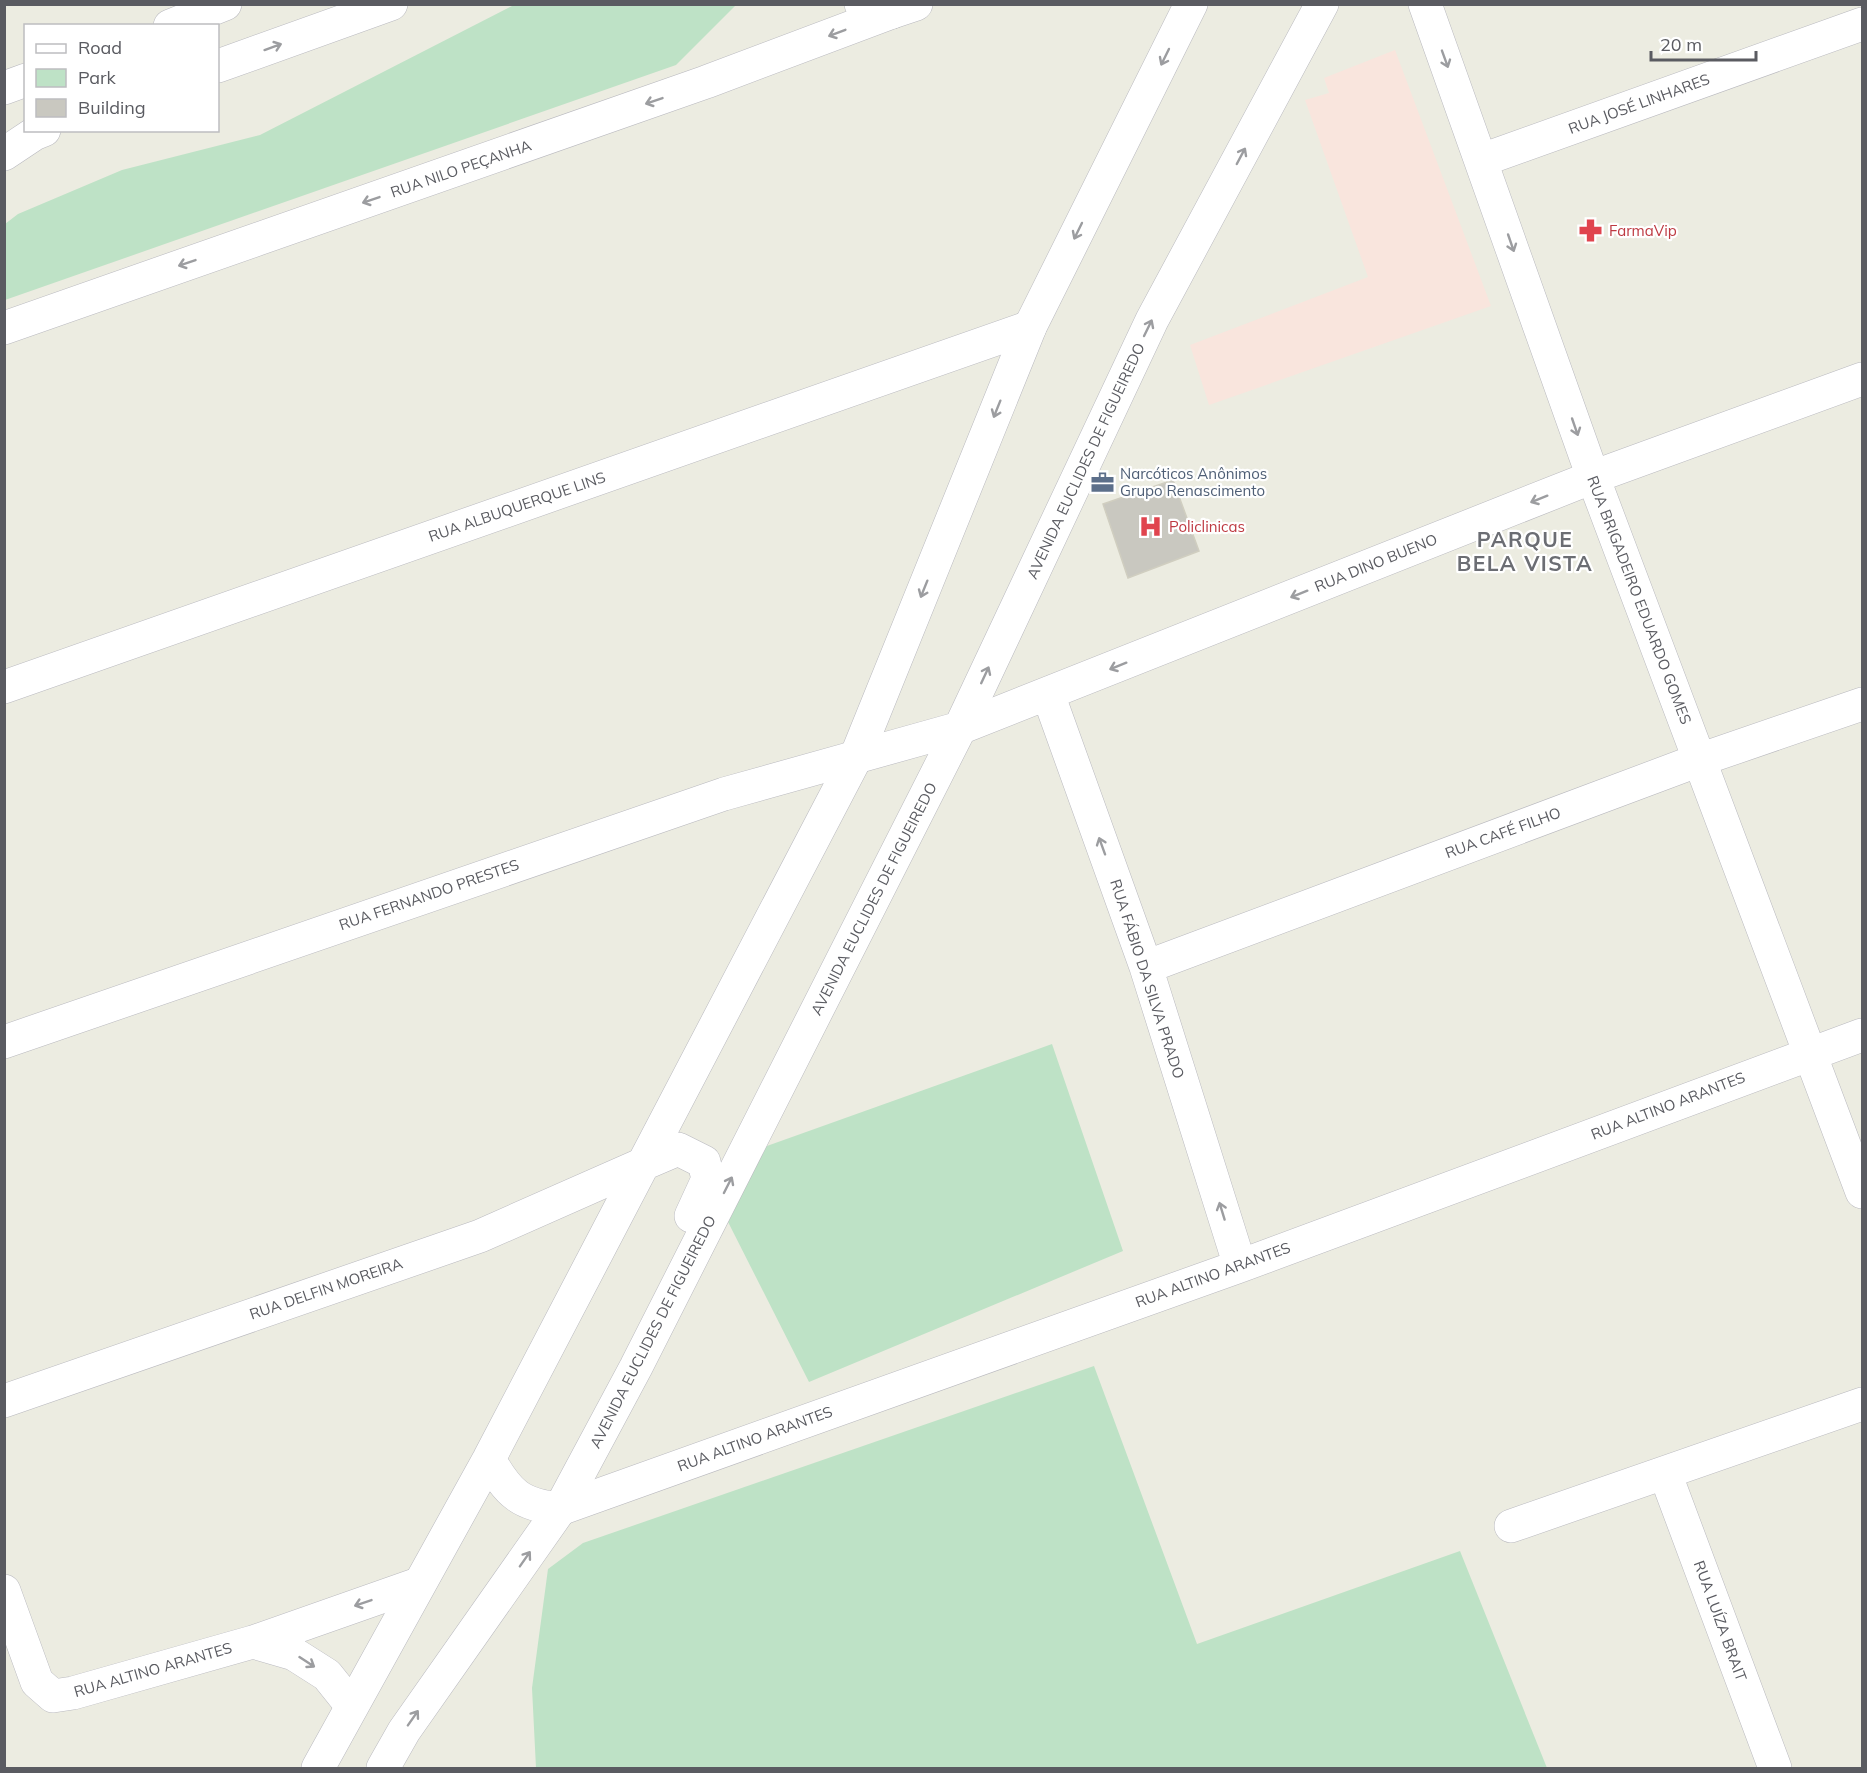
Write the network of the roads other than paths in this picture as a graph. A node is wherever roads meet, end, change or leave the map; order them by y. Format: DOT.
graph roads {
  1 [pos="225,4"];
  2 [pos="392,4"];
  3 [pos="1191,4"];
  4 [pos="1322,4"];
  5 [pos="1425,4"];
  6 [pos="890,7"];
  7 [pos="175,24"];
  8 [pos="1863,24"];
  9 [pos="219,66"];
  10 [pos="24,81"];
  11 [pos="4,88"];
  12 [pos="39,132"];
  13 [pos="4,154"];
  14 [pos="1482,160"];
  15 [pos="1030,327"];
  16 [pos="4,328"];
  17 [pos="1863,380"];
  18 [pos="1593,477"];
  19 [pos="4,687"];
  20 [pos="1048,694"];
  21 [pos="1863,704"];
  22 [pos="960,728"];
  23 [pos="856,757"];
  24 [pos="1699,760"];
  25 [pos="1146,967"];
  26 [pos="1863,1035"];
  27 [pos="4,1042"];
  28 [pos="1810,1053"];
  29 [pos="643,1164"];
  30 [pos="1863,1192"];
  31 [pos="1240,1266"];
  32 [pos="636,1367"];
  33 [pos="4,1401"];
  34 [pos="1863,1404"];
  35 [pos="489,1459"];
  36 [pos="1665,1473"];
  37 [pos="560,1509"];
  38 [pos="1511,1526"];
  39 [pos="418,1584"];
  40 [pos="4,1591"];
  41 [pos="253,1642"];
  42 [pos="351,1705"];
  43 [pos="318,1768"];
  44 [pos="383,1768"];
  45 [pos="1775,1768"];
  1 -- 7 [label="street"];
  9 -- 2 [label="street, one-way"];
  3 -- 15 [label="street, one-way"];
  22 -- 4 [label="street, AVENIDA EUCLIDES DE FIGUEIREDO, one-way"];
  5 -- 14 [label="street, RUA BRIGADEIRO EDUARDO GOMES, one-way"];
  6 -- 16 [label="street, RUA NILO PEÇANHA, one-way"];
  8 -- 14 [label="street, RUA JOSÉ LINHARES"];
  10 -- 11 [label="street"];
  12 -- 13 [label="street"];
  14 -- 18 [label="street, RUA BRIGADEIRO EDUARDO GOMES, one-way"];
  15 -- 19 [label="street, RUA ALBUQUERQUE LINS"];
  15 -- 23 [label="street, one-way"];
  17 -- 18 [label="street, RUA DINO BUENO"];
  18 -- 20 [label="street, RUA DINO BUENO, one-way"];
  18 -- 24 [label="street, RUA BRIGADEIRO EDUARDO GOMES"];
  20 -- 22 [label="street, RUA DINO BUENO"];
  25 -- 20 [label="street, RUA FÁBIO DA SILVA PRADO, one-way"];
  21 -- 24 [label="street, RUA CAFÉ FILHO"];
  22 -- 23 [label="street, RUA FERNANDO PRESTES"];
  32 -- 22 [label="street, AVENIDA EUCLIDES DE FIGUEIREDO, one-way"];
  23 -- 27 [label="street, RUA FERNANDO PRESTES"];
  23 -- 29 [label="street"];
  24 -- 25 [label="street, RUA CAFÉ FILHO"];
  24 -- 28 [label="street, RUA BRIGADEIRO EDUARDO GOMES"];
  31 -- 25 [label="street, RUA FÁBIO DA SILVA PRADO, one-way"];
  26 -- 28 [label="street, RUA ALTINO ARANTES"];
  28 -- 30 [label="street, RUA BRIGADEIRO EDUARDO GOMES"];
  28 -- 31 [label="street, RUA ALTINO ARANTES"];
  29 -- 32 [label="street, RUA DELFIN MOREIRA"];
  29 -- 33 [label="street, RUA DELFIN MOREIRA"];
  29 -- 35 [label="street"];
  31 -- 37 [label="street, RUA ALTINO ARANTES"];
  32 -- 37 [label="street, AVENIDA EUCLIDES DE FIGUEIREDO"];
  34 -- 36 [label="street"];
  35 -- 37 [label="street"];
  35 -- 39 [label="street"];
  36 -- 38 [label="street"];
  36 -- 45 [label="street, RUA LUÍZA BRAIT"];
  44 -- 37 [label="street, AVENIDA EUCLIDES DE FIGUEIREDO, one-way"];
  39 -- 41 [label="street, RUA ALTINO ARANTES, one-way"];
  39 -- 42 [label="street"];
  40 -- 41 [label="street, RUA ALTINO ARANTES"];
  41 -- 42 [label="street, RUA ALTINO ARANTES, one-way"];
  42 -- 43 [label="street"];
}
